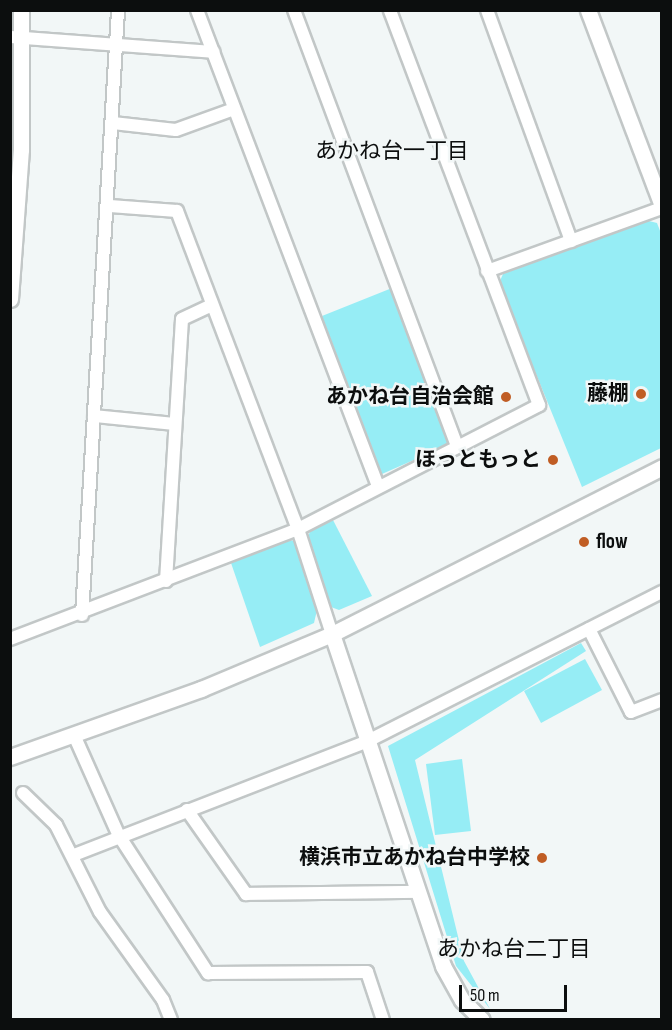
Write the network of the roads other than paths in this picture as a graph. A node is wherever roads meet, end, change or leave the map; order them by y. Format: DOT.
graph roads {
  1 [pos="21,10"];
  2 [pos="118,10"];
  3 [pos="197,10"];
  4 [pos="294,10"];
  5 [pos="390,10"];
  6 [pos="487,10"];
  7 [pos="588,10"];
  8 [pos="17,38"];
  9 [pos="119,45"];
  10 [pos="213,52"];
  11 [pos="234,109"];
  12 [pos="113,123"];
  13 [pos="110,207"];
  14 [pos="662,207"];
  15 [pos="571,241"];
  16 [pos="487,271"];
  17 [pos="10,299"];
  18 [pos="212,305"];
  19 [pos="94,417"];
  20 [pos="174,424"];
  21 [pos="457,446"];
  22 [pos="662,467"];
  23 [pos="378,486"];
  24 [pos="298,529"];
  25 [pos="166,581"];
  26 [pos="662,592"];
  27 [pos="82,615"];
  28 [pos="589,629"];
  29 [pos="332,634"];
  30 [pos="10,639"];
  31 [pos="662,700"];
  32 [pos="74,735"];
  33 [pos="368,741"];
  34 [pos="10,757"];
  35 [pos="23,793"];
  36 [pos="187,810"];
  37 [pos="118,834"];
  38 [pos="74,855"];
  39 [pos="417,892"];
  40 [pos="171,1020"];
  41 [pos="384,1020"];
  42 [pos="482,1020"];
  1 -- 8 [label="street"];
  2 -- 9 [label="street"];
  3 -- 10 [label="street"];
  4 -- 21 [label="street"];
  5 -- 16 [label="street"];
  6 -- 15 [label="street"];
  7 -- 14 [label="street"];
  8 -- 9 [label="street"];
  8 -- 17 [label="street"];
  9 -- 10 [label="street"];
  9 -- 12 [label="street"];
  10 -- 11 [label="street"];
  11 -- 12 [label="street"];
  11 -- 23 [label="street"];
  12 -- 13 [label="street"];
  13 -- 18 [label="street"];
  13 -- 19 [label="street"];
  14 -- 15 [label="street"];
  15 -- 16 [label="street"];
  16 -- 21 [label="street"];
  18 -- 20 [label="street"];
  18 -- 24 [label="street"];
  19 -- 20 [label="street"];
  19 -- 27 [label="street"];
  20 -- 25 [label="street"];
  21 -- 23 [label="street"];
  22 -- 29 [label="street"];
  23 -- 24 [label="street"];
  24 -- 25 [label="street"];
  24 -- 29 [label="street"];
  25 -- 27 [label="street"];
  26 -- 28 [label="street"];
  27 -- 30 [label="street"];
  28 -- 31 [label="street"];
  28 -- 33 [label="street"];
  29 -- 32 [label="street"];
  29 -- 33 [label="street"];
  32 -- 34 [label="street"];
  32 -- 37 [label="street"];
  33 -- 36 [label="street"];
  33 -- 39 [label="street"];
  35 -- 38 [label="street"];
  36 -- 37 [label="street"];
  36 -- 39 [label="street"];
  37 -- 38 [label="street"];
  37 -- 41 [label="street"];
  38 -- 40 [label="street"];
  39 -- 42 [label="street"];
}
